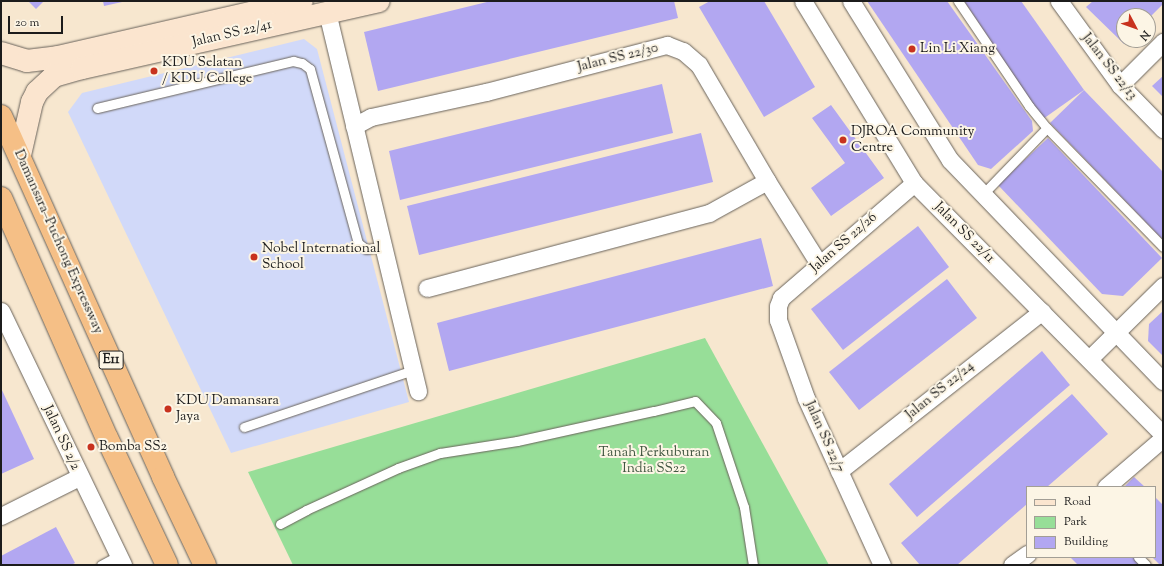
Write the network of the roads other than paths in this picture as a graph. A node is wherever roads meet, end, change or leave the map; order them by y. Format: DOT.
graph roads {
  1 [pos="302,1"];
  2 [pos="379,1"];
  3 [pos="804,1"];
  4 [pos="851,1"];
  5 [pos="958,1"];
  6 [pos="1059,1"];
  7 [pos="327,12"];
  8 [pos="1163,42"];
  9 [pos="1,53"];
  10 [pos="1120,85"];
  11 [pos="97,108"];
  12 [pos="1,116"];
  13 [pos="354,126"];
  14 [pos="1047,128"];
  15 [pos="1163,129"];
  16 [pos="20,155"];
  17 [pos="767,181"];
  18 [pos="914,183"];
  19 [pos="982,195"];
  20 [pos="3,204"];
  21 [pos="383,247"];
  22 [pos="1163,247"];
  23 [pos="819,264"];
  24 [pos="1163,286"];
  25 [pos="427,288"];
  26 [pos="778,306"];
  27 [pos="1042,310"];
  28 [pos="1,311"];
  29 [pos="1116,332"];
  30 [pos="1090,359"];
  31 [pos="413,370"];
  32 [pos="1163,381"];
  33 [pos="418,391"];
  34 [pos="244,427"];
  35 [pos="1163,436"];
  36 [pos="839,471"];
  37 [pos="79,477"];
  38 [pos="1107,486"];
  39 [pos="1,516"];
  40 [pos="280,524"];
  41 [pos="120,561"];
  42 [pos="101,565"];
  43 [pos="167,565"];
  44 [pos="205,565"];
  45 [pos="753,565"];
  46 [pos="882,565"];
  1 -- 9 [label="street, Jalan SS 22/41"];
  2 -- 7 [label="street, Jalan SS 22/41"];
  3 -- 18 [label="street, Jalan SS 22/11"];
  4 -- 19 [label="street"];
  5 -- 14 [label="lane"];
  6 -- 10 [label="street, Jalan SS 22/13"];
  7 -- 13 [label="street"];
  7 -- 16 [label="street, Jalan SS 22/41"];
  8 -- 10 [label="street"];
  10 -- 15 [label="street, Jalan SS 22/13"];
  11 -- 21 [label="lane"];
  12 -- 16 [label="highway, Damansara–Puchong Expressway / E11"];
  13 -- 17 [label="street, Jalan SS 22/30"];
  13 -- 21 [label="street"];
  14 -- 19 [label="lane"];
  14 -- 22 [label="lane"];
  16 -- 44 [label="highway, Damansara–Puchong Expressway / E11"];
  17 -- 23 [label="street, Jalan SS 22/30"];
  17 -- 25 [label="street"];
  18 -- 23 [label="street, Jalan SS 22/26"];
  18 -- 27 [label="street, Jalan SS 22/11"];
  19 -- 29 [label="street"];
  20 -- 43 [label="highway, E11"];
  21 -- 31 [label="street"];
  23 -- 26 [label="street, Jalan SS 22/26"];
  24 -- 29 [label="street"];
  26 -- 36 [label="street, Jalan SS 22/7"];
  27 -- 30 [label="street, Jalan SS 22/11"];
  27 -- 36 [label="street, Jalan SS 22/24"];
  28 -- 37 [label="street, Jalan SS 2/2"];
  29 -- 30 [label="street"];
  29 -- 32 [label="street"];
  30 -- 35 [label="street, Jalan SS 22/11"];
  31 -- 33 [label="street"];
  31 -- 34 [label="lane"];
  35 -- 38 [label="street"];
  36 -- 46 [label="street, Jalan SS 22/7"];
  37 -- 39 [label="street"];
  37 -- 41 [label="street, Jalan SS 2/2"];
  40 -- 45 [label="lane"];
  41 -- 42 [label="lane"];
}
